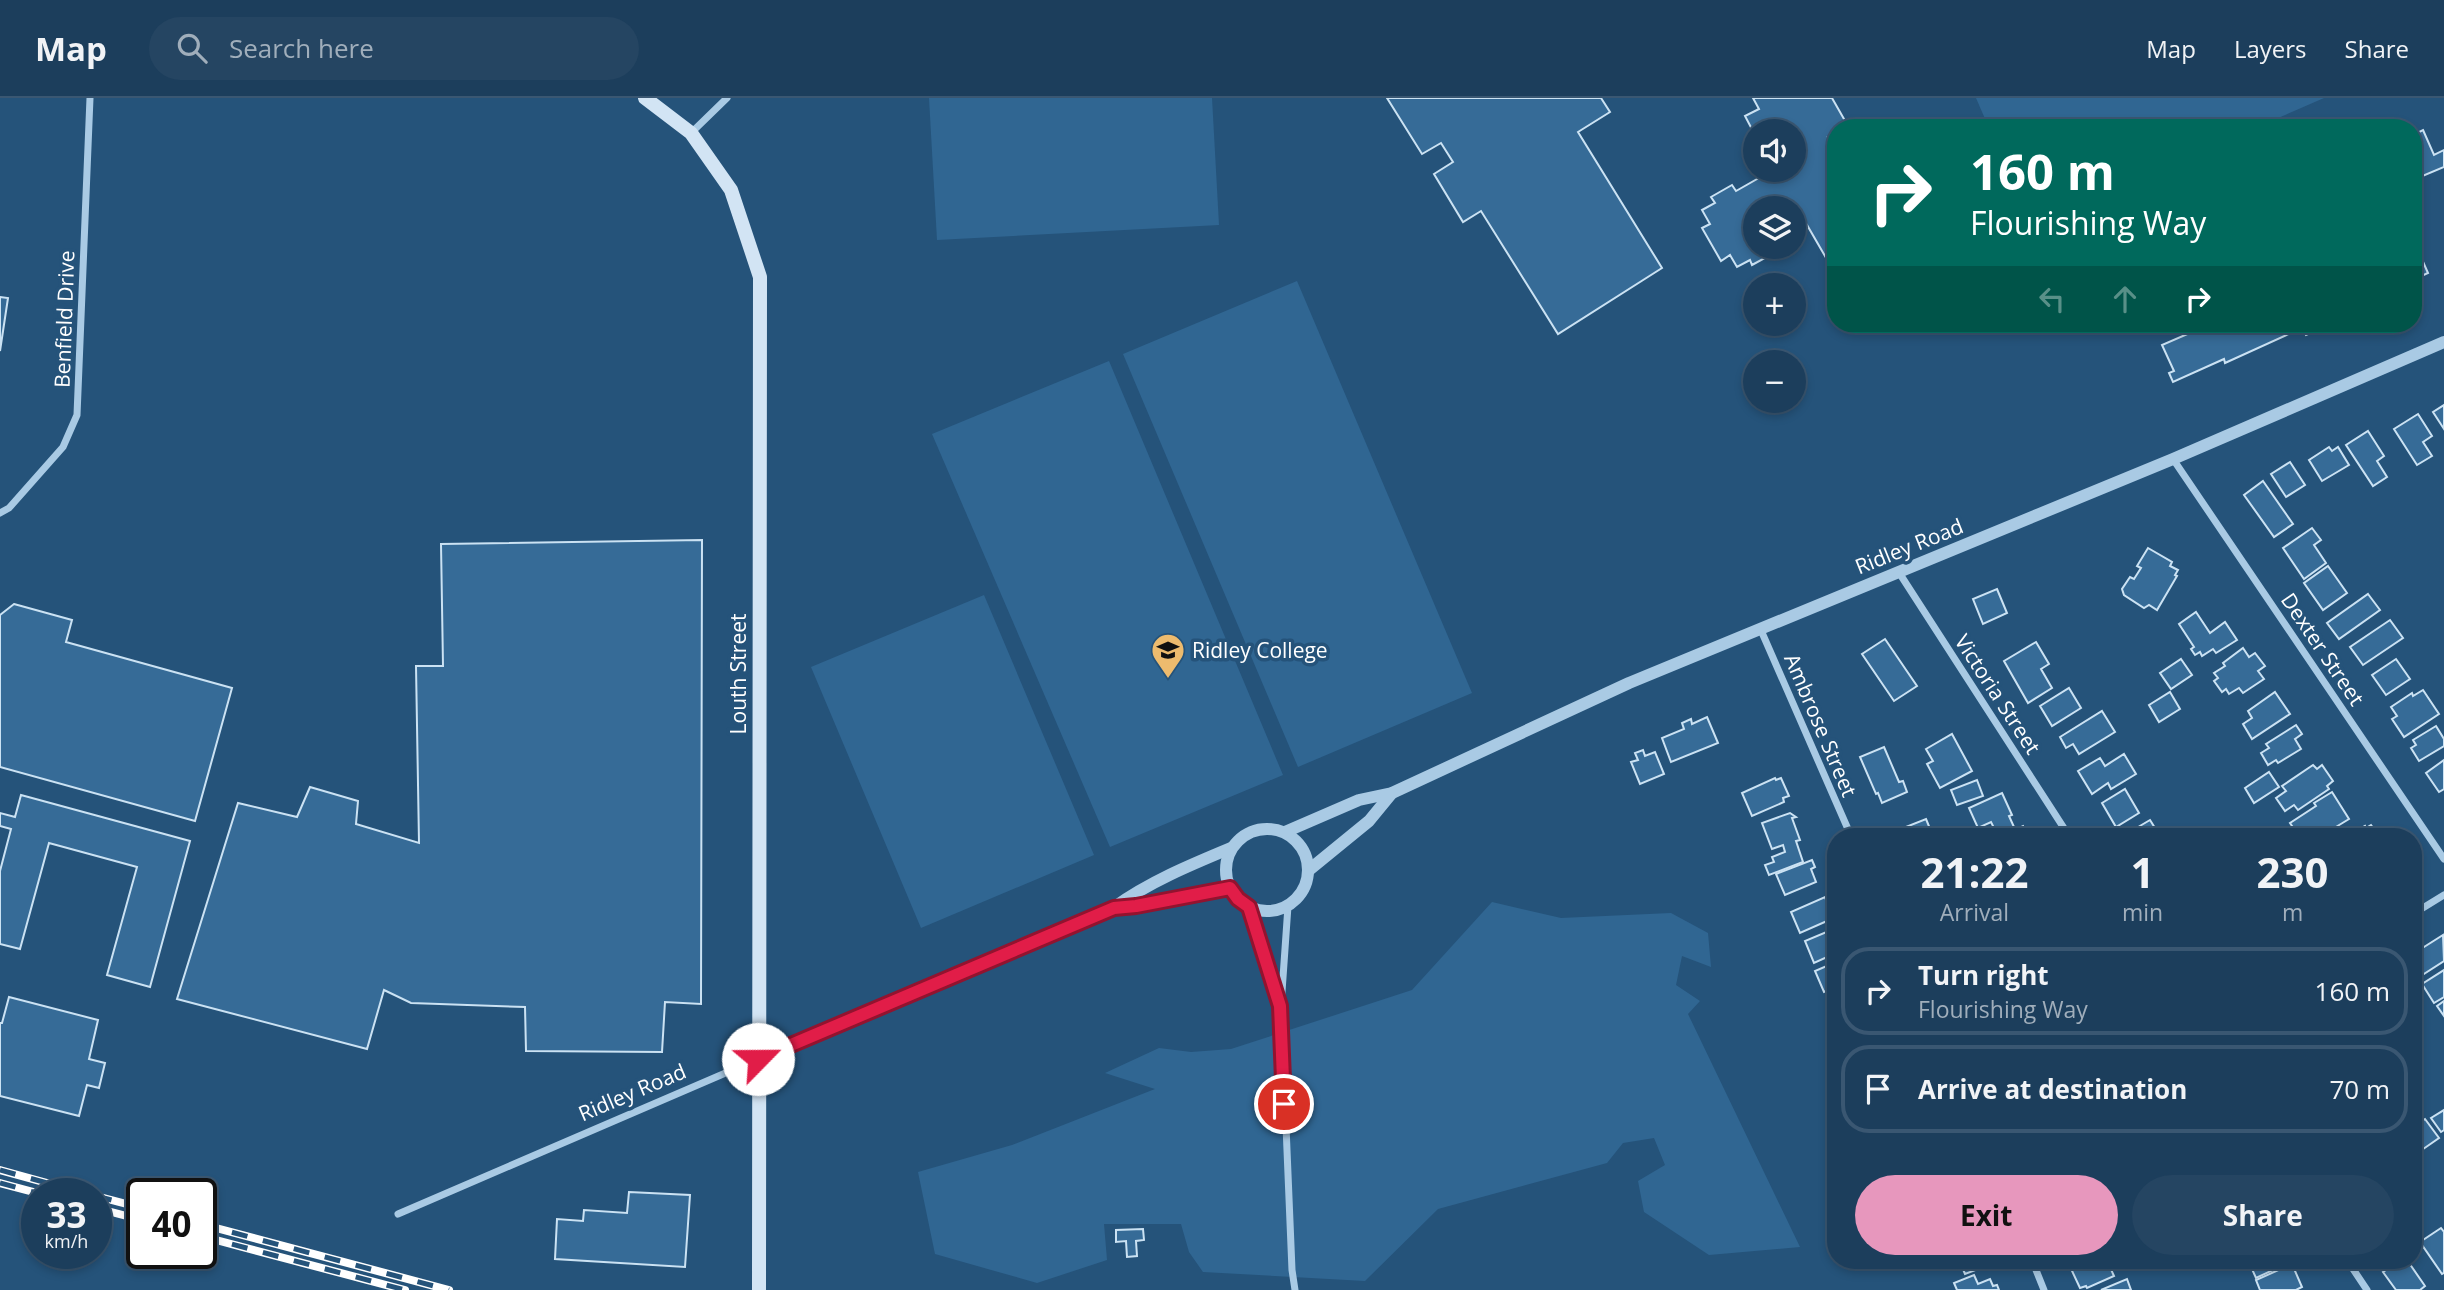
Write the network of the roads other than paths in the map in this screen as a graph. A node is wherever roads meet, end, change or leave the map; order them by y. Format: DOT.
graph roads {
  1 [pos="90,98"];
  2 [pos="645,98"];
  3 [pos="727,98"];
  4 [pos="691,133"];
  5 [pos="2444,342"];
  6 [pos="2173,459"];
  7 [pos="0,513"];
  8 [pos="1898,571"];
  9 [pos="1760,628"];
  10 [pos="1392,793"];
  11 [pos="1848,828"];
  12 [pos="2064,828"];
  13 [pos="1285,832"];
  14 [pos="1231,848"];
  15 [pos="2444,859"];
  16 [pos="1309,870"];
  17 [pos="1230,888"];
  18 [pos="2444,895"];
  19 [pos="1288,906"];
  20 [pos="1249,907"];
  21 [pos="1114,908"];
  22 [pos="2422,908"];
  23 [pos="1280,1006"];
  24 [pos="758,1059"];
  25 [pos="398,1214"];
  26 [pos="2036,1269"];
  27 [pos="2353,1269"];
  28 [pos="759,1290"];
  29 [pos="1295,1290"];
  30 [pos="2044,1290"];
  31 [pos="2367,1290"];
  1 -- 7 [label="street, Benfield Drive"];
  2 -- 4 [label="main road, Louth Street"];
  3 -- 4 [label="street"];
  4 -- 24 [label="main road, Louth Street"];
  5 -- 6 [label="street, Ridley Road"];
  6 -- 8 [label="street, Ridley Road"];
  6 -- 15 [label="street, Dexter Street"];
  8 -- 9 [label="street, Ridley Road"];
  8 -- 12 [label="street, Victoria Street"];
  9 -- 10 [label="street, Ridley Road"];
  9 -- 11 [label="street, Ambrose Street"];
  10 -- 13 [label="street, Ridley Road"];
  10 -- 16 [label="street, Ridley Road"];
  13 -- 14 [label="street"];
  13 -- 16 [label="street"];
  14 -- 17 [label="street"];
  14 -- 21 [label="street, Ridley Road"];
  16 -- 19 [label="street"];
  17 -- 20 [label="street"];
  17 -- 21 [label="street, Ridley Road"];
  18 -- 22 [label="street"];
  19 -- 20 [label="street"];
  19 -- 23 [label="street"];
  20 -- 23 [label="street"];
  21 -- 24 [label="street, Ridley Road"];
  23 -- 29 [label="street"];
  24 -- 25 [label="street, Ridley Road"];
  24 -- 28 [label="main road, Louth Street"];
  26 -- 30 [label="street"];
  27 -- 31 [label="street"];
}
